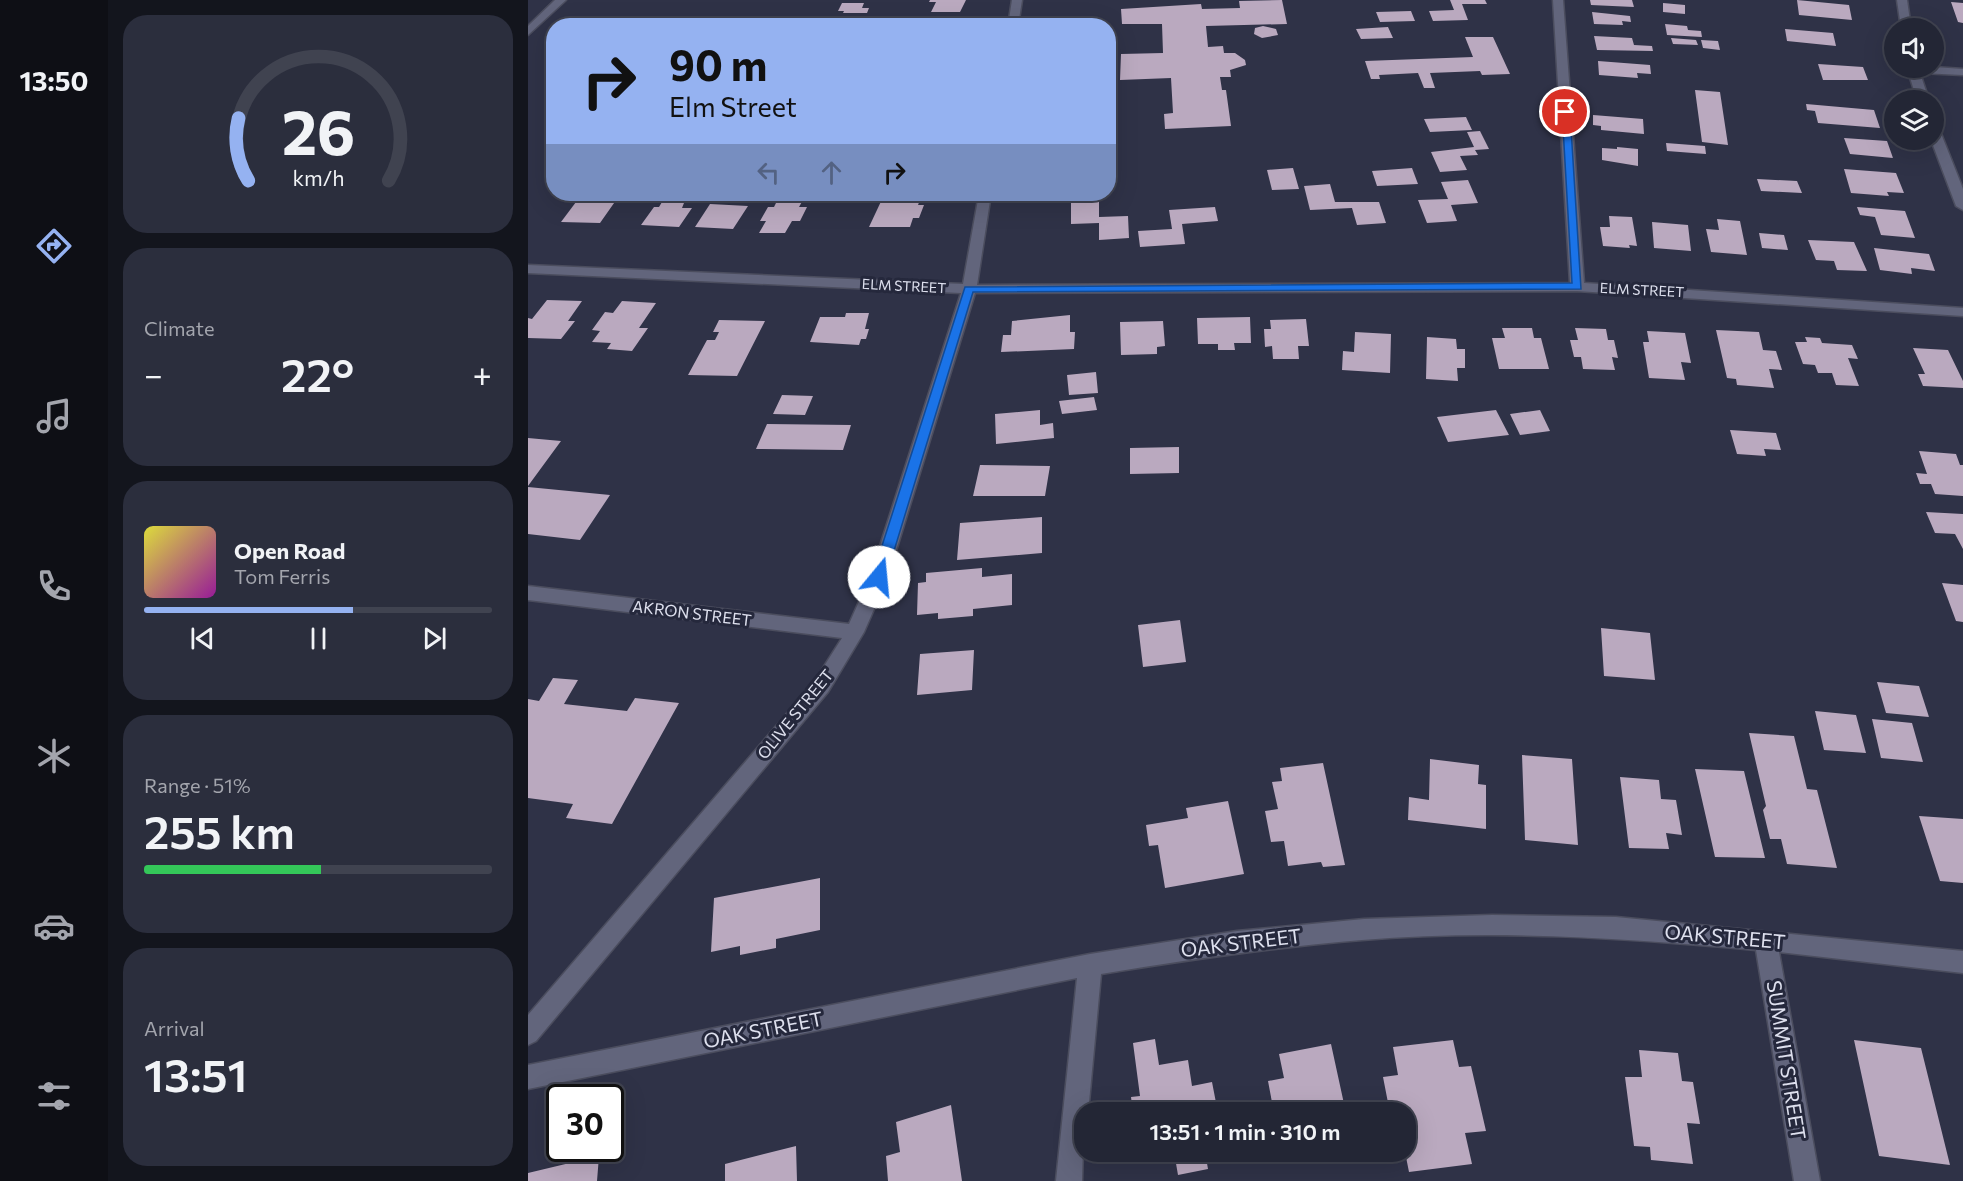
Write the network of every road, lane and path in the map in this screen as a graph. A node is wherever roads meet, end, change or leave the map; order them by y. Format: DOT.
graph roads {
  1 [pos="561,0"];
  2 [pos="1017,0"];
  3 [pos="1558,0"];
  4 [pos="1902,0"];
  5 [pos="1014,18"];
  6 [pos="1905,18"];
  7 [pos="528,32"];
  8 [pos="1944,70"];
  9 [pos="1963,72"];
  10 [pos="1941,150"];
  11 [pos="984,201"];
  12 [pos="1963,207"];
  13 [pos="528,269"];
  14 [pos="1577,287"];
  15 [pos="969,289"];
  16 [pos="1963,312"];
  17 [pos="528,593"];
  18 [pos="855,632"];
  19 [pos="1766,940"];
  20 [pos="1963,962"];
  21 [pos="1090,965"];
  22 [pos="528,1033"];
  23 [pos="528,1077"];
  24 [pos="1069,1181"];
  25 [pos="1807,1181"];
  1 -- 7 [label="street"];
  2 -- 5 [label="street"];
  3 -- 14 [label="street"];
  4 -- 6 [label="street"];
  8 -- 9 [label="street"];
  10 -- 12 [label="street"];
  11 -- 15 [label="street, OLIVE STREET"];
  13 -- 15 [label="street, ELM STREET"];
  14 -- 15 [label="street, ELM STREET"];
  14 -- 16 [label="street, ELM STREET"];
  15 -- 18 [label="street, OLIVE STREET"];
  17 -- 18 [label="street, AKRON STREET"];
  18 -- 22 [label="street, OLIVE STREET"];
  19 -- 20 [label="street, OAK STREET"];
  19 -- 21 [label="street, OAK STREET"];
  19 -- 25 [label="street, SUMMIT STREET"];
  21 -- 23 [label="street, OAK STREET"];
  21 -- 24 [label="street"];
}
